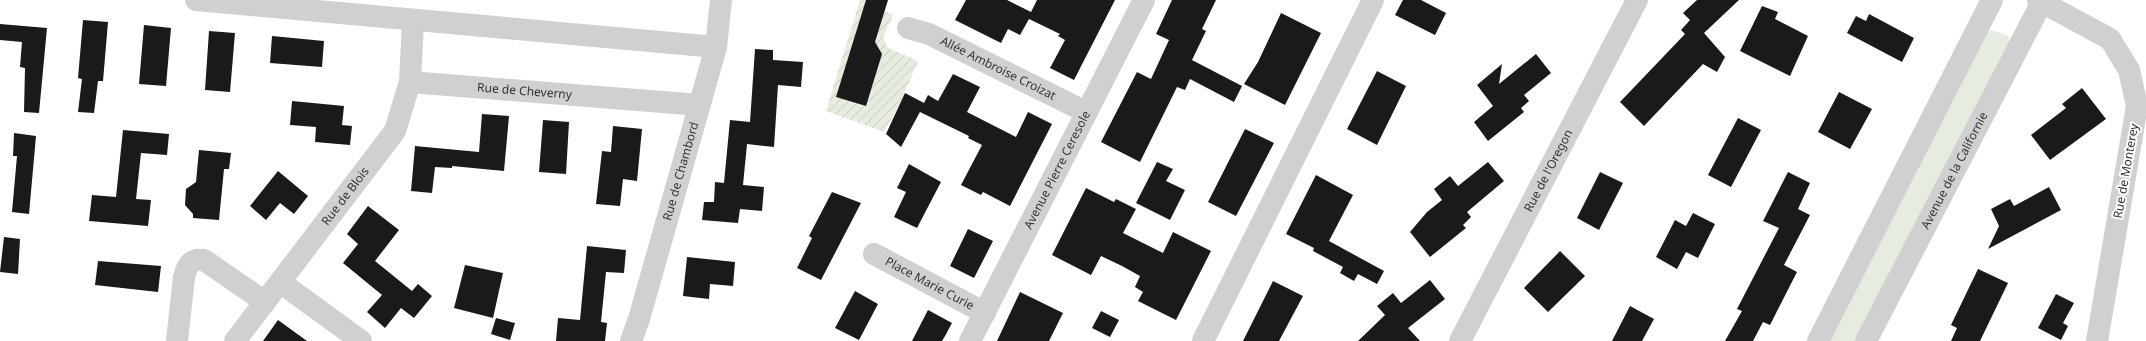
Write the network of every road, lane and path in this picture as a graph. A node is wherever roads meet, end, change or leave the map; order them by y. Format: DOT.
graph roads {
  1 [pos="196,0"];
  2 [pos="721,0"];
  3 [pos="1144,0"];
  4 [pos="1373,0"];
  5 [pos="1637,0"];
  6 [pos="1992,0"];
  7 [pos="2041,1"];
  8 [pos="413,21"];
  9 [pos="908,28"];
  10 [pos="716,47"];
  11 [pos="410,82"];
  12 [pos="700,105"];
  13 [pos="1086,112"];
  14 [pos="874,254"];
  15 [pos="280,282"];
  16 [pos="264,302"];
  17 [pos="985,313"];
  18 [pos="177,341"];
  19 [pos="235,341"];
  20 [pos="362,341"];
  21 [pos="631,341"];
  22 [pos="970,341"];
  23 [pos="1203,341"];
  24 [pos="1460,341"];
  25 [pos="1818,341"];
  26 [pos="1866,341"];
  27 [pos="2097,341"];
  1 -- 8 [label="street"];
  2 -- 10 [label="street, Rue de Chambord"];
  3 -- 13 [label="street, Avenue Pierre Ceresole"];
  4 -- 23 [label="street"];
  5 -- 24 [label="street, Rue de l'Oregon"];
  6 -- 25 [label="street"];
  7 -- 26 [label="street, Avenue de la Californie"];
  7 -- 27 [label="street, Rue de Monterey"];
  8 -- 10 [label="street"];
  8 -- 11 [label="street"];
  9 -- 13 [label="street, Allée Ambroise Croizat"];
  10 -- 12 [label="street, Rue de Chambord"];
  11 -- 12 [label="street, Rue de Cheverny"];
  11 -- 15 [label="street, Rue de Blois"];
  12 -- 21 [label="street, Rue de Chambord"];
  13 -- 17 [label="street, Avenue Pierre Ceresole"];
  14 -- 17 [label="street, Place Marie Curie"];
  15 -- 16 [label="street, Rue de Blois"];
  15 -- 20 [label="street"];
  16 -- 18 [label="street"];
  16 -- 19 [label="street, Rue de Blois"];
  17 -- 22 [label="street, Avenue Pierre Ceresole"];
}
